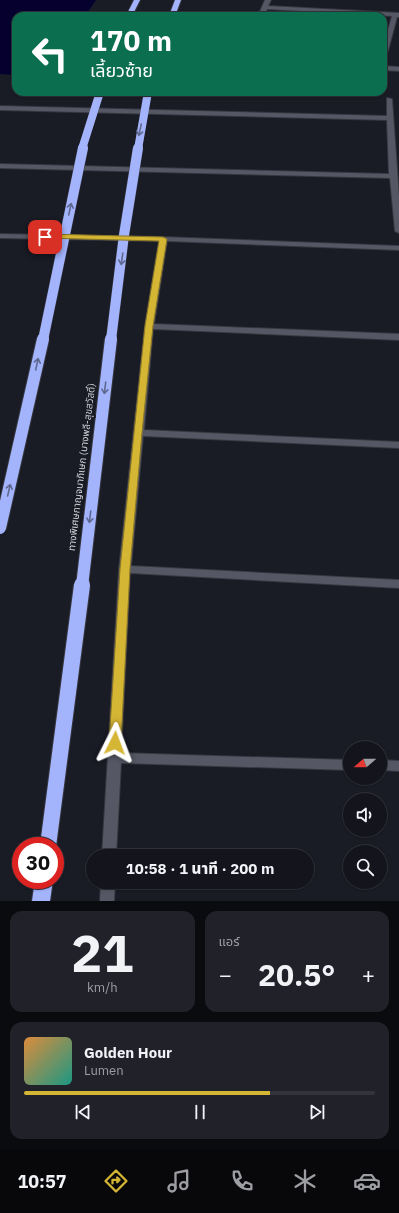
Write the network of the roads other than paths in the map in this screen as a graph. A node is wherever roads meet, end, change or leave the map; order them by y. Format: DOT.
graph roads {
  1 [pos="136,0"];
  2 [pos="178,0"];
  3 [pos="268,0"];
  4 [pos="264,8"];
  5 [pos="131,12"];
  6 [pos="174,12"];
  7 [pos="262,12"];
  8 [pos="340,12"];
  9 [pos="387,14"];
  10 [pos="397,15"];
  11 [pos="387,46"];
  12 [pos="387,68"];
  13 [pos="399,69"];
  14 [pos="99,96"];
  15 [pos="147,96"];
  16 [pos="389,99"];
  17 [pos="0,108"];
  18 [pos="389,118"];
  19 [pos="0,166"];
  20 [pos="393,176"];
  21 [pos="399,231"];
  22 [pos="0,236"];
  23 [pos="163,239"];
  24 [pos="399,248"];
  25 [pos="149,326"];
  26 [pos="399,337"];
  27 [pos="138,433"];
  28 [pos="399,445"];
  29 [pos="0,528"];
  30 [pos="125,569"];
  31 [pos="399,584"];
  32 [pos="114,758"];
  33 [pos="343,764"];
  34 [pos="387,765"];
  35 [pos="399,766"];
  36 [pos="49,837"];
  37 [pos="109,849"];
  38 [pos="43,889"];
  39 [pos="108,889"];
  40 [pos="41,901"];
  41 [pos="107,901"];
  1 -- 5 [label="highway"];
  2 -- 6 [label="highway"];
  3 -- 4 [label="street"];
  4 -- 7 [label="street"];
  4 -- 8 [label="street"];
  9 -- 10 [label="street"];
  10 -- 11 [label="street"];
  12 -- 13 [label="street"];
  29 -- 14 [label="highway, one-way, bridge"];
  15 -- 36 [label="highway, ทางพิเศษกาญจนาภิเษก (บางพลี-สุขสวัสดิ์), one-way, bridge"];
  16 -- 18 [label="street"];
  17 -- 18 [label="street"];
  18 -- 20 [label="street"];
  19 -- 20 [label="street"];
  20 -- 21 [label="street"];
  22 -- 23 [label="street"];
  23 -- 24 [label="street"];
  23 -- 25 [label="street"];
  25 -- 26 [label="street"];
  25 -- 27 [label="street"];
  27 -- 28 [label="street"];
  27 -- 30 [label="street"];
  30 -- 31 [label="street"];
  30 -- 32 [label="street"];
  32 -- 33 [label="street"];
  32 -- 37 [label="street"];
  34 -- 35 [label="street"];
  38 -- 40 [label="highway"];
  39 -- 41 [label="street"];
}
